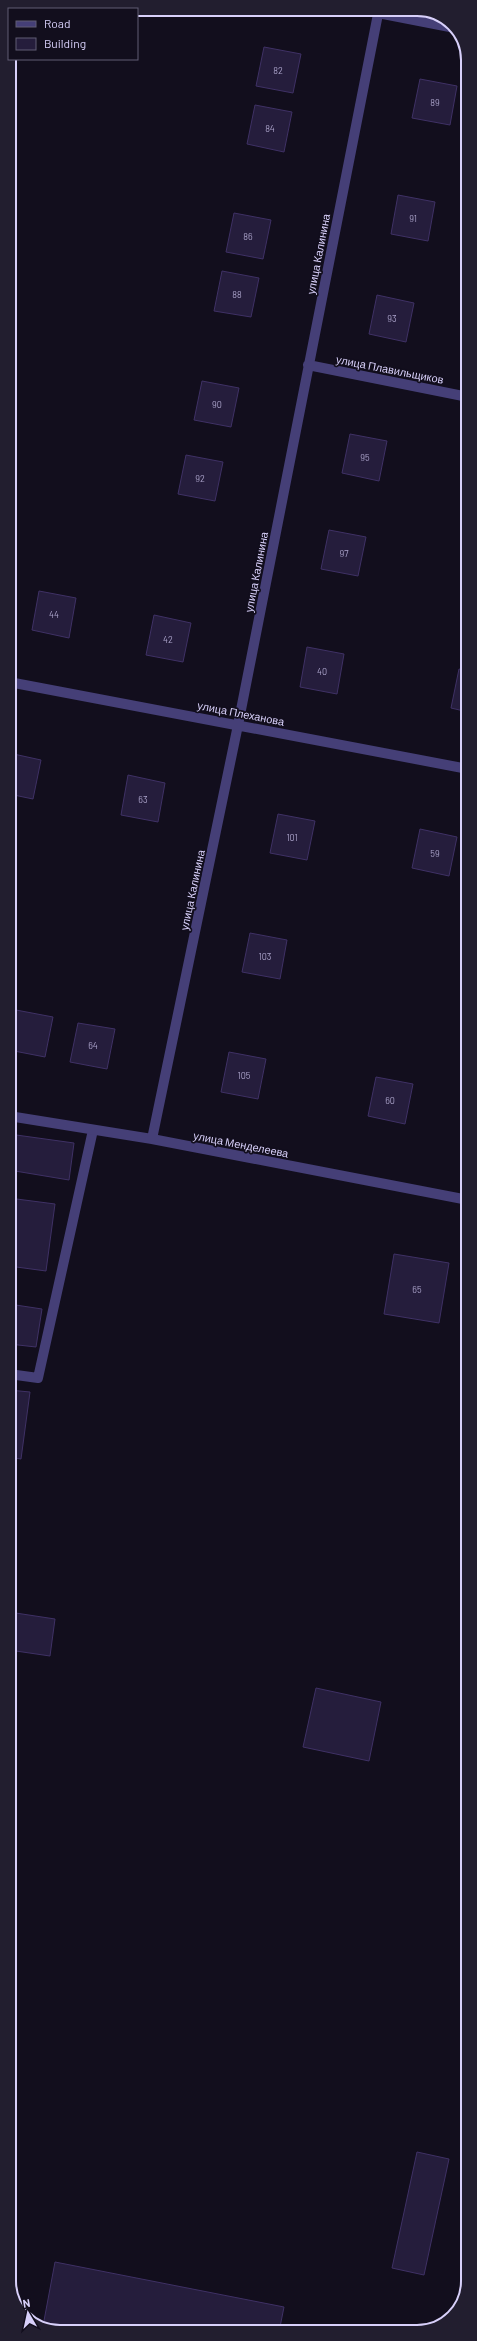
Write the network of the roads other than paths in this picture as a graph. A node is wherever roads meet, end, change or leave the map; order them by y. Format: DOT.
graph roads {
  1 [pos="378,16"];
  2 [pos="401,16"];
  3 [pos="444,26"];
  4 [pos="308,365"];
  5 [pos="461,396"];
  6 [pos="16,683"];
  7 [pos="238,724"];
  8 [pos="461,768"];
  9 [pos="16,1117"];
  10 [pos="93,1130"];
  11 [pos="152,1139"];
  12 [pos="461,1199"];
  13 [pos="16,1375"];
  1 -- 4 [label="street, улица Калинина"];
  2 -- 3 [label="street"];
  4 -- 5 [label="street, улица Плавильщиков"];
  4 -- 7 [label="street, улица Калинина"];
  6 -- 7 [label="street, улица Плеханова"];
  7 -- 8 [label="street, улица Плеханова"];
  7 -- 11 [label="street, улица Калинина"];
  9 -- 10 [label="street, улица Менделеева"];
  10 -- 11 [label="street, улица Менделеева"];
  10 -- 13 [label="street"];
  11 -- 12 [label="street, улица Менделеева"];
}
